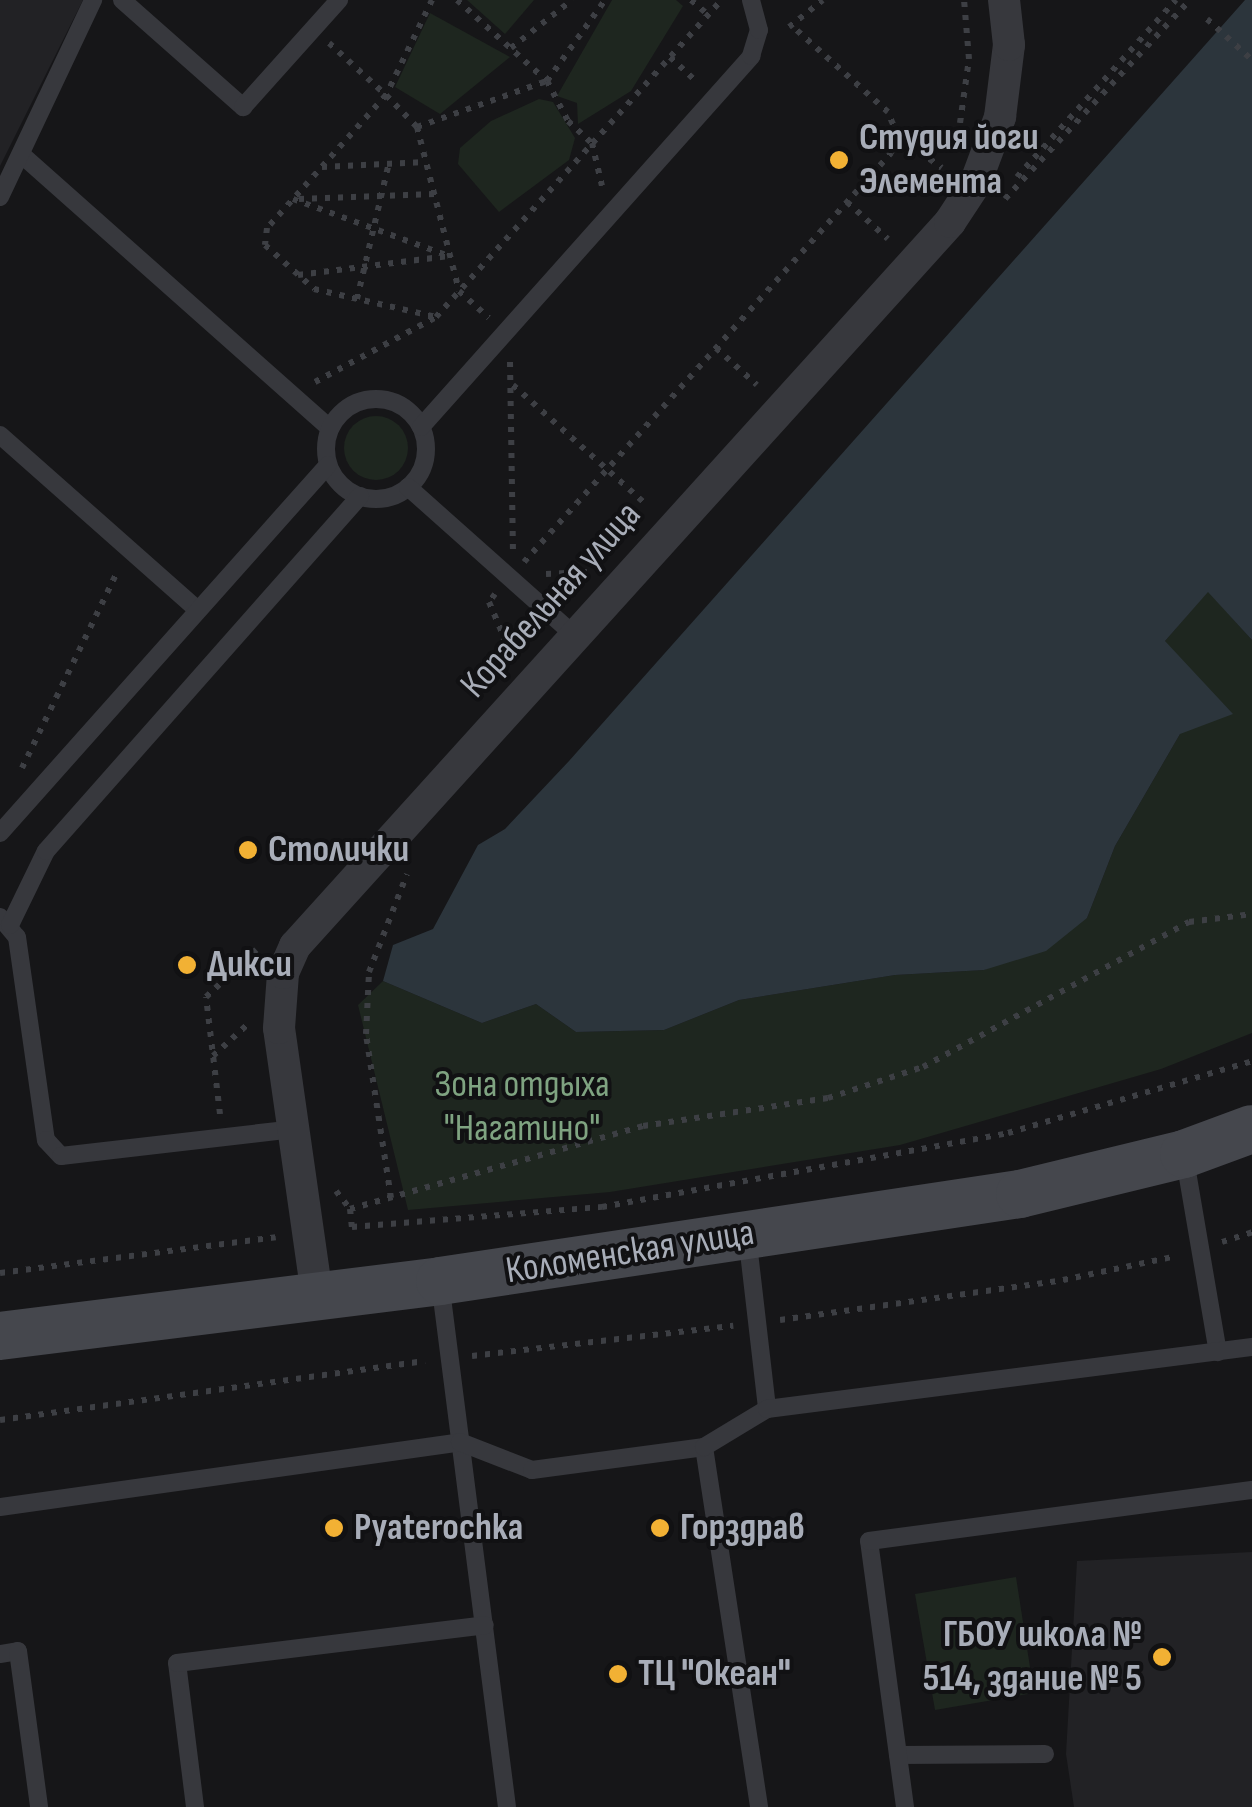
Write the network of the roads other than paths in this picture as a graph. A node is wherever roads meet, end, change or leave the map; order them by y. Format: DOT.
graph roads {
  1 [pos="93,0"];
  2 [pos="122,0"];
  3 [pos="339,0"];
  4 [pos="751,0"];
  5 [pos="1004,0"];
  6 [pos="22,155"];
  7 [pos="0,197"];
  8 [pos="420,427"];
  9 [pos="330,428"];
  10 [pos="0,435"];
  11 [pos="328,465"];
  12 [pos="408,487"];
  13 [pos="360,496"];
  14 [pos="198,610"];
  15 [pos="573,634"];
  16 [pos="0,833"];
  17 [pos="5,921"];
  18 [pos="293,1128"];
  19 [pos="1252,1129"];
  20 [pos="1184,1154"];
  21 [pos="747,1235"];
  22 [pos="440,1281"];
  23 [pos="317,1295"];
  24 [pos="0,1336"];
  25 [pos="1252,1347"];
  26 [pos="1218,1352"];
  27 [pos="766,1409"];
  28 [pos="460,1442"];
  29 [pos="704,1447"];
  30 [pos="1252,1490"];
  31 [pos="0,1508"];
  32 [pos="485,1625"];
  33 [pos="0,1654"];
  34 [pos="898,1754"];
  35 [pos="1045,1754"];
  36 [pos="39,1807"];
  37 [pos="194,1807"];
  38 [pos="508,1807"];
  39 [pos="759,1807"];
  40 [pos="906,1807"];
  1 -- 6 [label="lane"];
  2 -- 3 [label="lane"];
  4 -- 8 [label="lane"];
  5 -- 15 [label="street, Корабельная улица"];
  6 -- 7 [label="lane"];
  6 -- 9 [label="lane"];
  8 -- 9 [label="lane"];
  8 -- 12 [label="lane"];
  9 -- 11 [label="lane"];
  10 -- 14 [label="lane"];
  11 -- 13 [label="lane"];
  11 -- 14 [label="lane"];
  12 -- 13 [label="lane"];
  12 -- 15 [label="lane"];
  13 -- 17 [label="lane"];
  14 -- 16 [label="lane"];
  15 -- 18 [label="street, Корабельная улица"];
  17 -- 18 [label="lane"];
  18 -- 23 [label="street, Корабельная улица"];
  19 -- 20 [label="street, Коломенская улица"];
  20 -- 21 [label="street, Коломенская улица"];
  20 -- 26 [label="lane"];
  21 -- 22 [label="street, Коломенская улица"];
  21 -- 27 [label="lane"];
  22 -- 23 [label="street, Коломенская улица"];
  22 -- 28 [label="lane"];
  23 -- 24 [label="street, Коломенская улица"];
  25 -- 26 [label="lane"];
  26 -- 27 [label="lane"];
  27 -- 29 [label="lane"];
  28 -- 29 [label="lane"];
  28 -- 31 [label="lane"];
  28 -- 32 [label="lane"];
  29 -- 39 [label="lane"];
  30 -- 34 [label="lane"];
  32 -- 37 [label="lane"];
  32 -- 38 [label="lane"];
  33 -- 36 [label="lane"];
  34 -- 35 [label="lane"];
  34 -- 40 [label="lane"];
}
